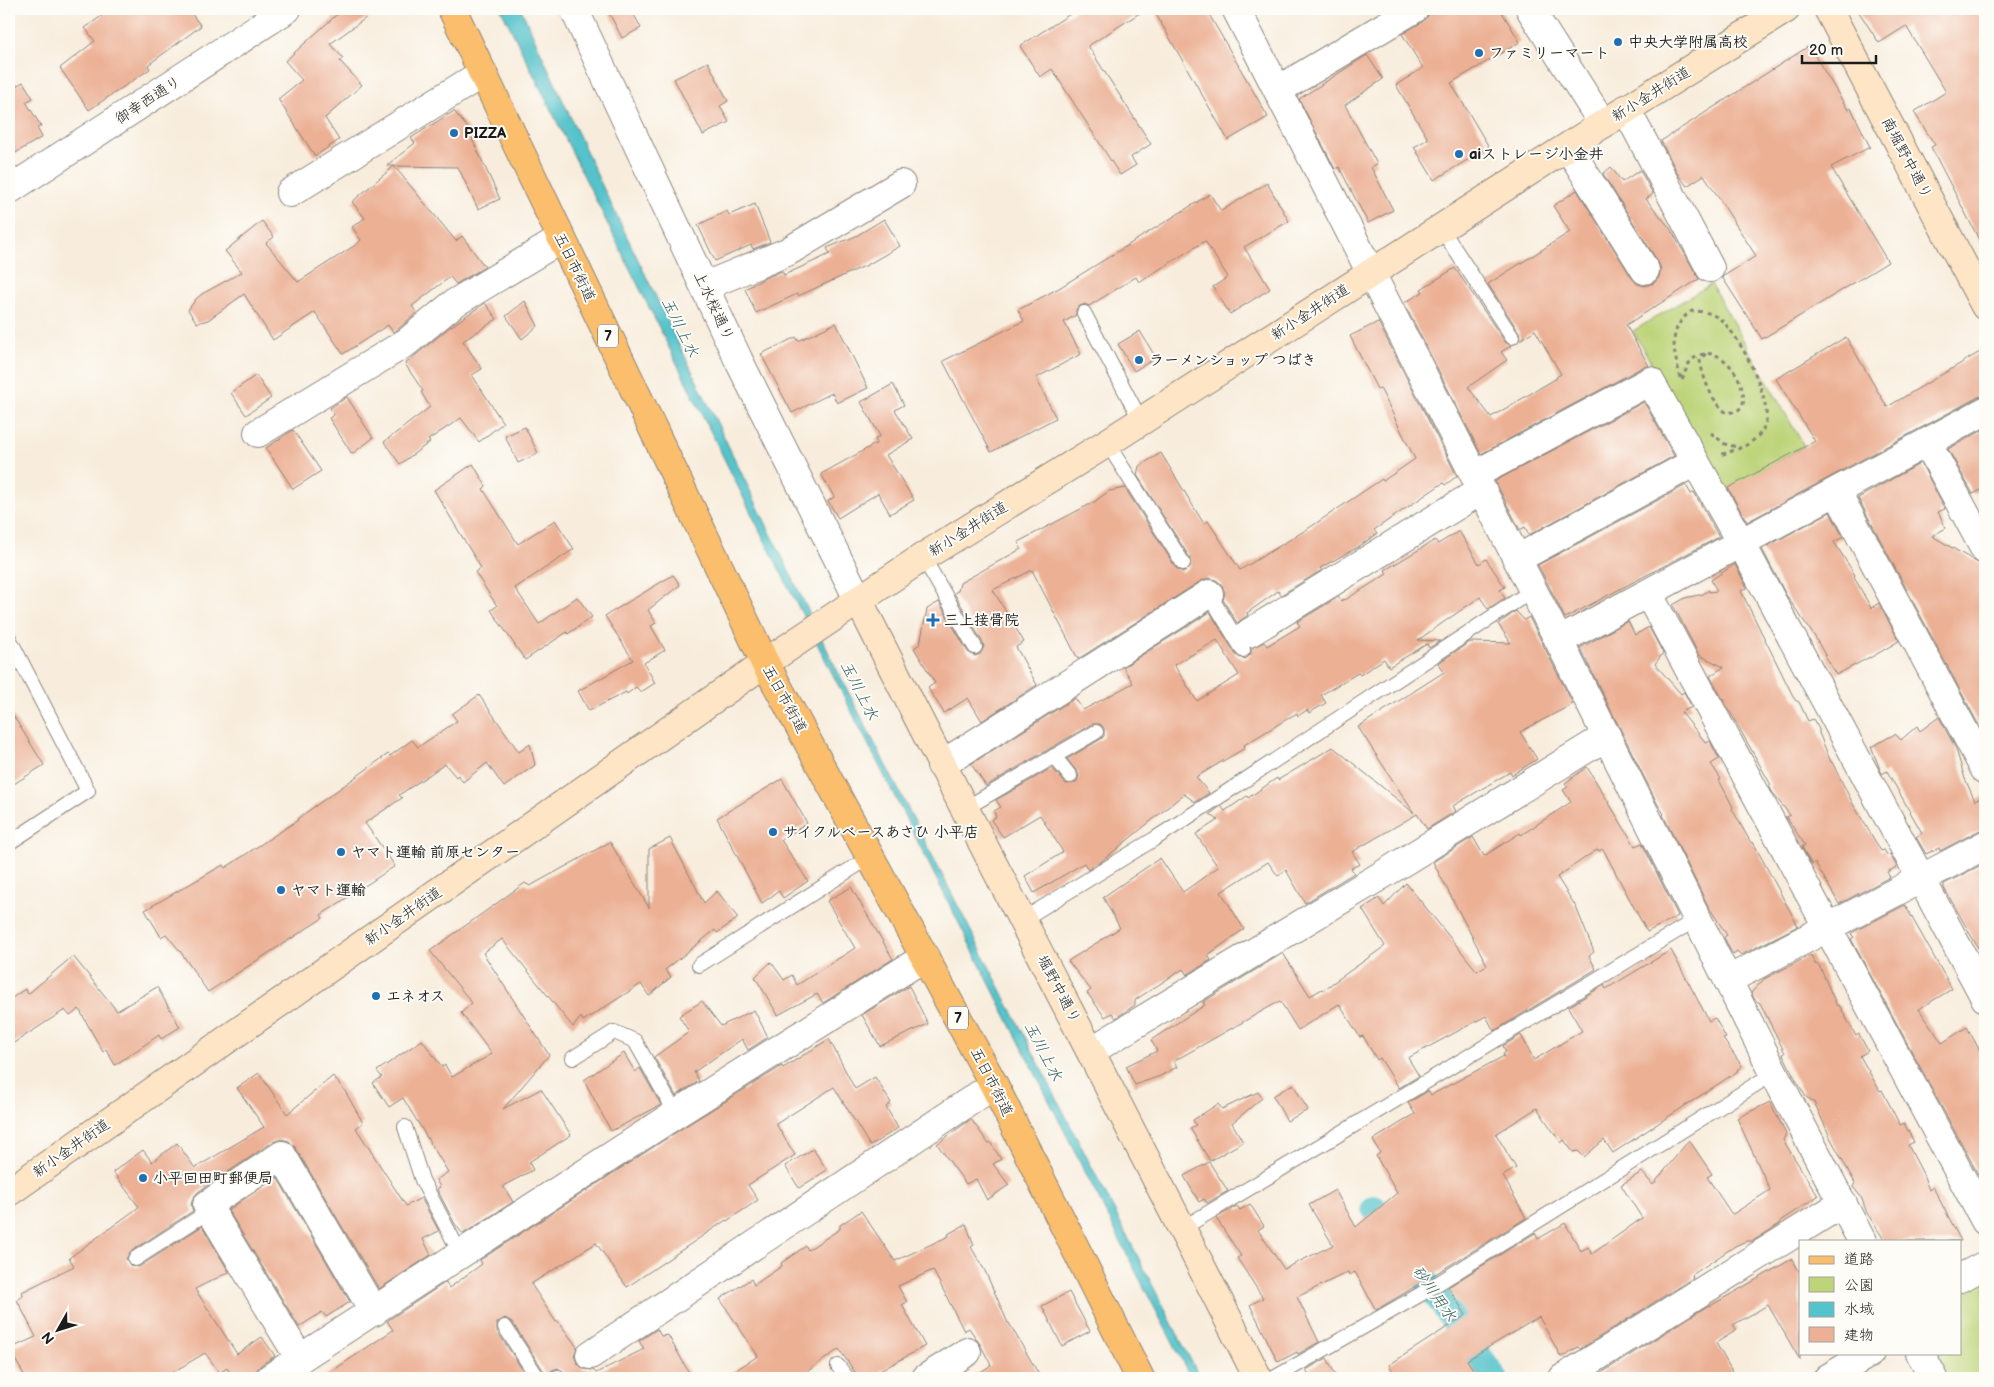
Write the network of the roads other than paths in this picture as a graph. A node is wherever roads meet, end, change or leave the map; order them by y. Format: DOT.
graph roads {
  1 [pos="287,9"];
  2 [pos="452,9"];
  3 [pos="574,9"];
  4 [pos="1236,9"];
  5 [pos="1414,9"];
  6 [pos="1530,9"];
  7 [pos="1786,9"];
  8 [pos="1828,9"];
  9 [pos="483,73"];
  10 [pos="1278,90"];
  11 [pos="1626,109"];
  12 [pos="1603,124"];
  13 [pos="1568,147"];
  14 [pos="902,184"];
  15 [pos="9,190"];
  16 [pos="290,193"];
  17 [pos="1441,228"];
  18 [pos="561,239"];
  19 [pos="1710,268"];
  20 [pos="1645,270"];
  21 [pos="1371,272"];
  22 [pos="705,286"];
  23 [pos="1985,306"];
  24 [pos="1084,313"];
  25 [pos="1512,337"];
  26 [pos="1985,411"];
  27 [pos="1141,421"];
  28 [pos="258,433"];
  29 [pos="1927,442"];
  30 [pos="1107,443"];
  31 [pos="1695,462"];
  32 [pos="1478,482"];
  33 [pos="1837,492"];
  34 [pos="1741,543"];
  35 [pos="1985,550"];
  36 [pos="923,557"];
  37 [pos="1517,560"];
  38 [pos="1183,563"];
  39 [pos="1533,590"];
  40 [pos="1648,593"];
  41 [pos="1209,594"];
  42 [pos="859,601"];
  43 [pos="9,638"];
  44 [pos="1559,641"];
  45 [pos="1246,642"];
  46 [pos="975,647"];
  47 [pos="765,663"];
  48 [pos="1096,732"];
  49 [pos="1607,736"];
  50 [pos="1054,756"];
  51 [pos="941,765"];
  52 [pos="1985,770"];
  53 [pos="1070,776"];
  54 [pos="964,809"];
  55 [pos="9,844"];
  56 [pos="1985,845"];
  57 [pos="870,857"];
  58 [pos="1922,879"];
  59 [pos="1697,919"];
  60 [pos="1022,920"];
  61 [pos="1828,928"];
  62 [pos="925,957"];
  63 [pos="698,965"];
  64 [pos="1728,980"];
  65 [pos="1985,998"];
  66 [pos="1091,1051"];
  67 [pos="572,1058"];
  68 [pos="1774,1074"];
  69 [pos="994,1085"];
  70 [pos="676,1114"];
  71 [pos="405,1127"];
  72 [pos="9,1192"];
  73 [pos="1843,1203"];
  74 [pos="211,1210"];
  75 [pos="1985,1220"];
  76 [pos="1183,1228"];
  77 [pos="1862,1240"];
  78 [pos="461,1255"];
  79 [pos="135,1259"];
  80 [pos="1985,1265"];
  81 [pos="1962,1277"];
  82 [pos="374,1312"];
  83 [pos="505,1327"];
  84 [pos="968,1352"];
  85 [pos="1868,1354"];
  86 [pos="1921,1354"];
  87 [pos="590,1355"];
  88 [pos="300,1359"];
  89 [pos="838,1366"];
  90 [pos="936,1376"];
  91 [pos="270,1378"];
  92 [pos="538,1378"];
  93 [pos="847,1378"];
  94 [pos="1140,1378"];
  95 [pos="1258,1378"];
  96 [pos="1274,1378"];
  97 [pos="1564,1378"];
  98 [pos="1828,1378"];
  99 [pos="1934,1378"];
  1 -- 15 [label="street, 御幸西通り"];
  2 -- 9 [label="main road, 五日市街道 / 7"];
  3 -- 22 [label="street, 上水桜通り"];
  4 -- 10 [label="street"];
  5 -- 10 [label="street"];
  6 -- 12 [label="street"];
  7 -- 11 [label="main road, 新小金井街道"];
  8 -- 23 [label="main road, 南堀野中通り"];
  9 -- 16 [label="street"];
  9 -- 18 [label="main road, 五日市街道 / 7"];
  10 -- 21 [label="street"];
  11 -- 12 [label="main road, 新小金井街道"];
  11 -- 19 [label="street"];
  12 -- 13 [label="main road, 新小金井街道"];
  13 -- 17 [label="main road, 新小金井街道"];
  13 -- 20 [label="street"];
  14 -- 22 [label="street"];
  17 -- 21 [label="main road, 新小金井街道"];
  17 -- 25 [label="lane"];
  18 -- 28 [label="street"];
  18 -- 47 [label="main road, 五日市街道 / 7"];
  21 -- 27 [label="main road, 新小金井街道"];
  21 -- 32 [label="street"];
  22 -- 42 [label="street, 上水桜通り"];
  24 -- 27 [label="lane"];
  26 -- 29 [label="street"];
  27 -- 30 [label="main road, 新小金井街道"];
  29 -- 33 [label="street"];
  29 -- 35 [label="street"];
  30 -- 36 [label="main road, 新小金井街道"];
  30 -- 38 [label="lane"];
  31 -- 32 [label="street"];
  31 -- 34 [label="street"];
  31 -- 37 [label="street"];
  32 -- 37 [label="street"];
  32 -- 45 [label="street"];
  33 -- 34 [label="street"];
  33 -- 52 [label="street"];
  34 -- 40 [label="street"];
  34 -- 58 [label="street"];
  36 -- 42 [label="main road, 新小金井街道"];
  36 -- 46 [label="lane"];
  37 -- 39 [label="street"];
  39 -- 44 [label="street"];
  39 -- 60 [label="lane"];
  40 -- 44 [label="street"];
  40 -- 61 [label="street"];
  41 -- 45 [label="lane"];
  41 -- 51 [label="street"];
  42 -- 47 [label="main road, 新小金井街道"];
  42 -- 51 [label="main road, 堀野中通り"];
  43 -- 55 [label="lane"];
  44 -- 49 [label="street"];
  47 -- 57 [label="main road, 五日市街道 / 7"];
  47 -- 72 [label="main road, 新小金井街道"];
  48 -- 50 [label="lane"];
  49 -- 59 [label="street"];
  49 -- 66 [label="street"];
  50 -- 53 [label="lane"];
  50 -- 54 [label="lane"];
  51 -- 54 [label="main road, 堀野中通り"];
  54 -- 60 [label="main road, 堀野中通り"];
  56 -- 58 [label="street"];
  57 -- 62 [label="main road, 五日市街道 / 7"];
  57 -- 63 [label="lane"];
  58 -- 61 [label="street"];
  58 -- 65 [label="street"];
  59 -- 64 [label="street"];
  59 -- 76 [label="lane"];
  60 -- 66 [label="main road, 堀野中通り"];
  61 -- 64 [label="street"];
  61 -- 75 [label="street"];
  62 -- 69 [label="main road, 五日市街道 / 7"];
  62 -- 70 [label="street"];
  64 -- 68 [label="street"];
  66 -- 76 [label="main road, 堀野中通り"];
  67 -- 70 [label="lane"];
  68 -- 73 [label="street"];
  68 -- 96 [label="lane"];
  69 -- 87 [label="street"];
  69 -- 94 [label="main road, 五日市街道 / 7"];
  70 -- 78 [label="street"];
  71 -- 78 [label="lane"];
  73 -- 77 [label="street"];
  73 -- 97 [label="street"];
  74 -- 79 [label="lane"];
  74 -- 82 [label="street"];
  74 -- 88 [label="street"];
  76 -- 95 [label="main road, 堀野中通り"];
  78 -- 82 [label="street"];
  80 -- 81 [label="street"];
  82 -- 88 [label="street"];
  83 -- 92 [label="lane"];
  84 -- 90 [label="street"];
  85 -- 98 [label="street"];
  86 -- 99 [label="street"];
  88 -- 91 [label="street"];
  89 -- 93 [label="lane"];
}
